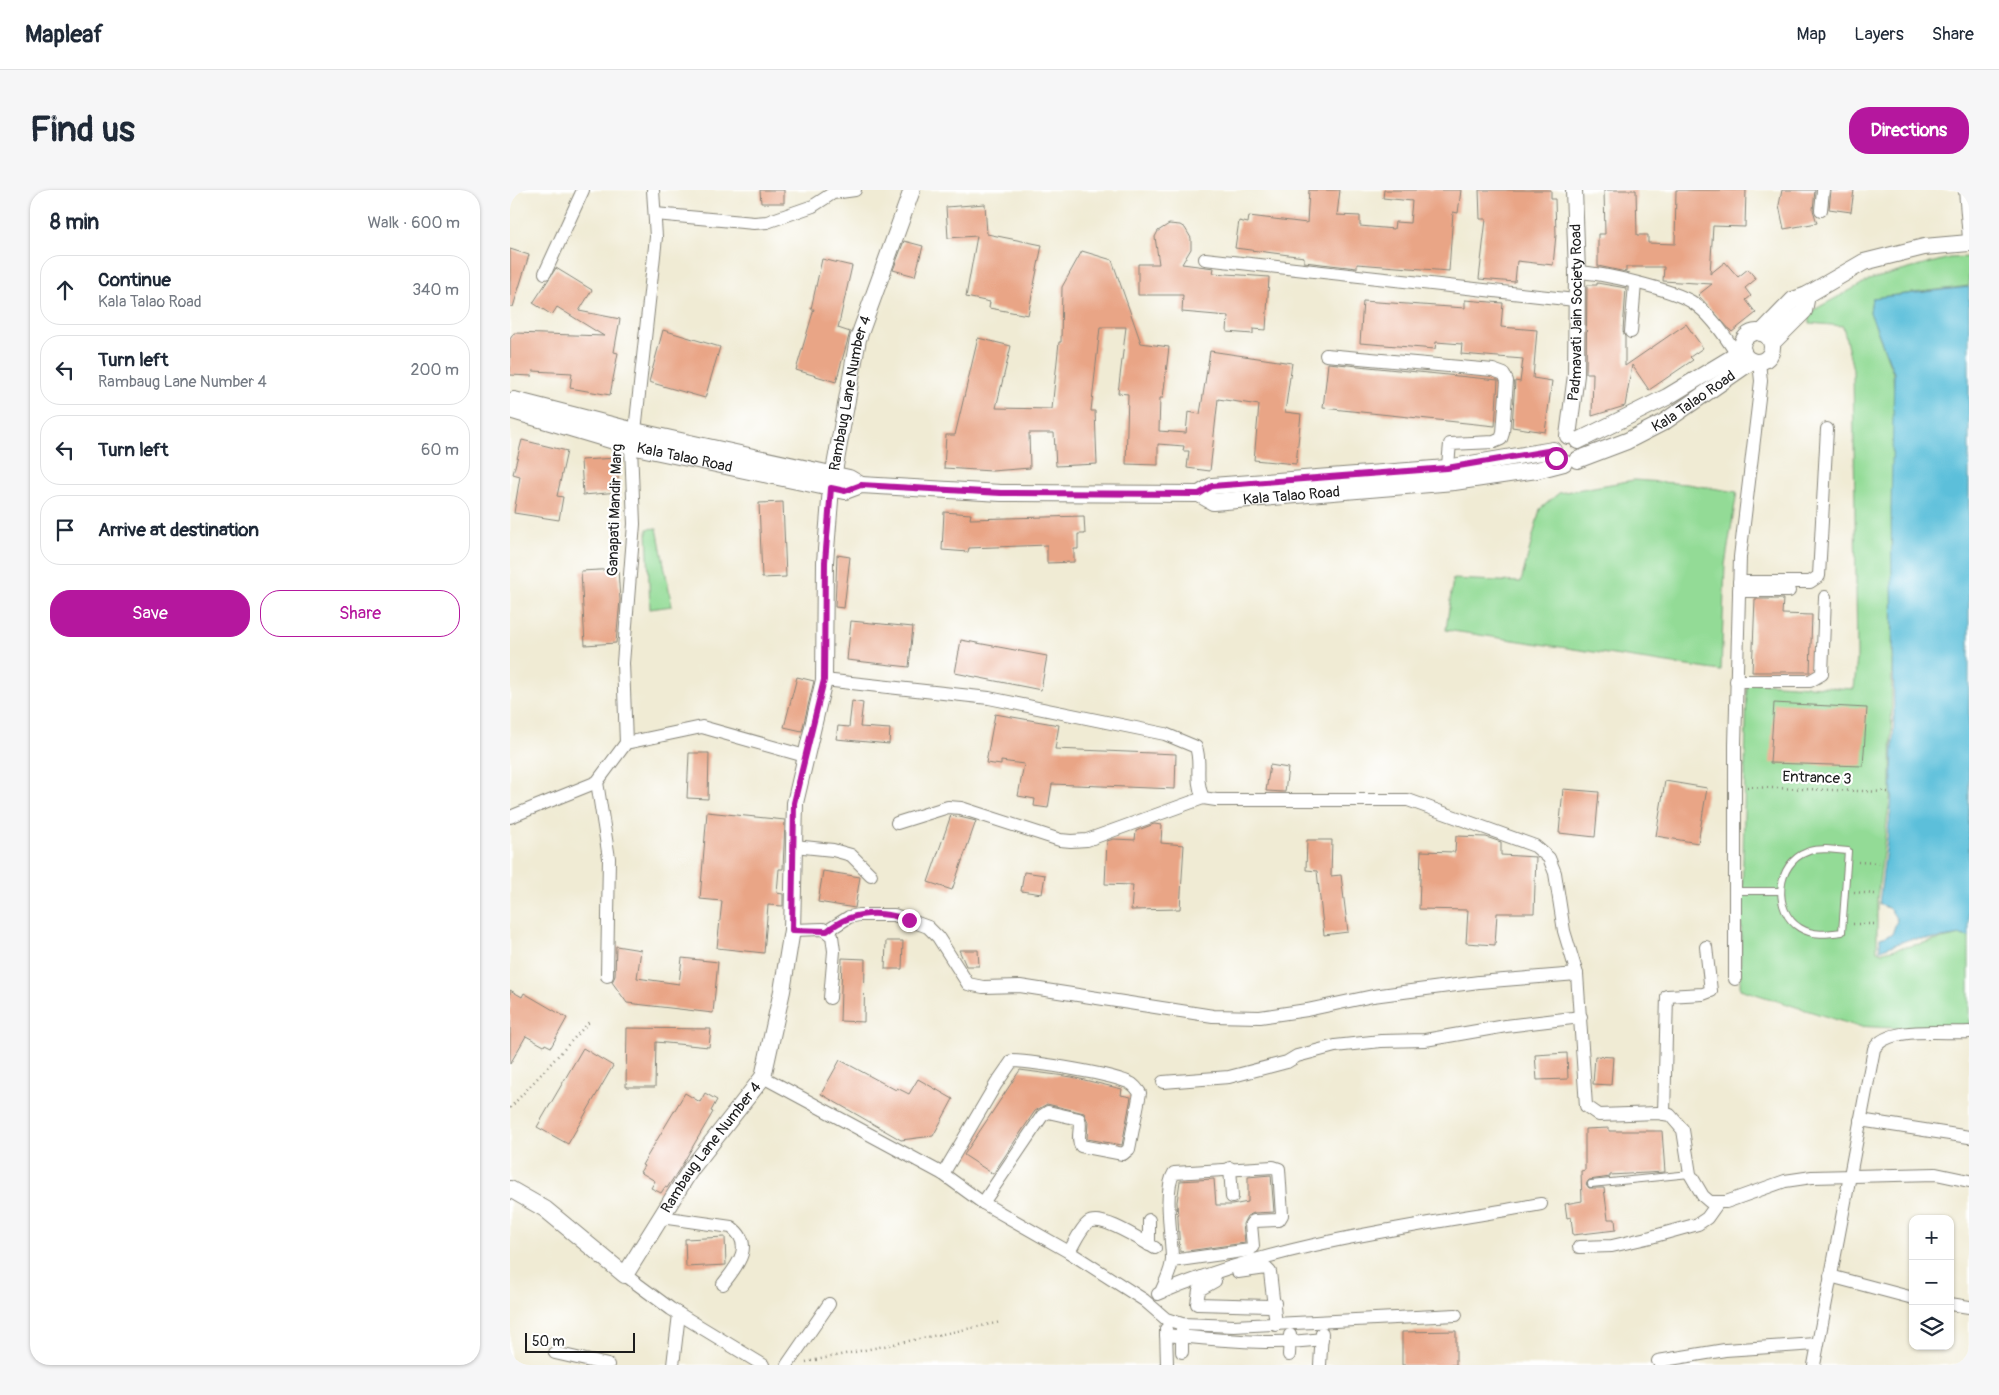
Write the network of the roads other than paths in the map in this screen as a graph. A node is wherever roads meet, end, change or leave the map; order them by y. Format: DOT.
graph roads {
  1 [pos="583,190"];
  2 [pos="653,190"];
  3 [pos="816,190"];
  4 [pos="855,190"];
  5 [pos="908,190"];
  6 [pos="1574,190"];
  7 [pos="1823,190"];
  8 [pos="1965,190"];
  9 [pos="813,206"];
  10 [pos="1821,210"];
  11 [pos="655,214"];
  12 [pos="1969,241"];
  13 [pos="1205,259"];
  14 [pos="1577,272"];
  15 [pos="545,273"];
  16 [pos="1635,284"];
  17 [pos="1575,300"];
  18 [pos="1631,332"];
  19 [pos="1766,338"];
  20 [pos="1326,355"];
  21 [pos="1748,357"];
  22 [pos="510,399"];
  23 [pos="510,410"];
  24 [pos="1618,421"];
  25 [pos="1827,429"];
  26 [pos="1573,438"];
  27 [pos="633,439"];
  28 [pos="1627,441"];
  29 [pos="1553,450"];
  30 [pos="1571,461"];
  31 [pos="1447,475"];
  32 [pos="833,481"];
  33 [pos="1739,586"];
  34 [pos="1802,591"];
  35 [pos="1825,597"];
  36 [pos="824,680"];
  37 [pos="1736,680"];
  38 [pos="626,743"];
  39 [pos="805,756"];
  40 [pos="597,782"];
  41 [pos="1203,798"];
  42 [pos="510,817"];
  43 [pos="897,823"];
  44 [pos="794,846"];
  45 [pos="871,875"];
  46 [pos="1735,891"];
  47 [pos="1780,891"];
  48 [pos="792,930"];
  49 [pos="827,931"];
  50 [pos="1706,947"];
  51 [pos="1577,974"];
  52 [pos="607,976"];
  53 [pos="1735,979"];
  54 [pos="830,998"];
  55 [pos="1580,1017"];
  56 [pos="1969,1032"];
  57 [pos="763,1077"];
  58 [pos="1162,1082"];
  59 [pos="1664,1114"];
  60 [pos="1860,1120"];
  61 [pos="1969,1137"];
  62 [pos="1230,1168"];
  63 [pos="943,1174"];
  64 [pos="1690,1174"];
  65 [pos="1849,1177"];
  66 [pos="1969,1181"];
  67 [pos="1591,1184"];
  68 [pos="510,1189"];
  69 [pos="1232,1197"];
  70 [pos="983,1203"];
  71 [pos="1541,1204"];
  72 [pos="1717,1204"];
  73 [pos="662,1217"];
  74 [pos="1149,1220"];
  75 [pos="1579,1247"];
  76 [pos="1069,1252"];
  77 [pos="1172,1261"];
  78 [pos="625,1276"];
  79 [pos="1830,1276"];
  80 [pos="723,1284"];
  81 [pos="1161,1292"];
  82 [pos="1909,1297"];
  83 [pos="1144,1300"];
  84 [pos="1275,1303"];
  85 [pos="829,1304"];
  86 [pos="1197,1304"];
  87 [pos="1954,1304"];
  88 [pos="1969,1306"];
  89 [pos="679,1314"];
  90 [pos="1456,1316"];
  91 [pos="1166,1319"];
  92 [pos="1321,1322"];
  93 [pos="1197,1324"];
  94 [pos="1276,1325"];
  95 [pos="1290,1325"];
  96 [pos="1182,1330"];
  97 [pos="1166,1335"];
  98 [pos="1322,1339"];
  99 [pos="1290,1342"];
  100 [pos="1816,1344"];
  101 [pos="555,1352"];
  102 [pos="1182,1352"];
  103 [pos="1289,1355"];
  104 [pos="1658,1361"];
  105 [pos="793,1364"];
  106 [pos="608,1365"];
  107 [pos="673,1365"];
  108 [pos="763,1365"];
  109 [pos="1167,1365"];
  110 [pos="1320,1365"];
  111 [pos="1814,1365"];
  1 -- 15 [label="street"];
  2 -- 11 [label="street, Ganapati Mandir Marg"];
  3 -- 9 [label="street"];
  4 -- 9 [label="street"];
  5 -- 32 [label="street, Rambaug Lane Number 4"];
  6 -- 14 [label="street, Padmavati Jain Society Road"];
  7 -- 10 [label="street"];
  8 -- 12 [label="street"];
  9 -- 11 [label="street"];
  11 -- 27 [label="street, Ganapati Mandir Marg"];
  12 -- 19 [label="street"];
  13 -- 17 [label="street"];
  14 -- 16 [label="street"];
  14 -- 17 [label="street, Padmavati Jain Society Road"];
  16 -- 18 [label="street"];
  16 -- 21 [label="street"];
  17 -- 26 [label="street, Padmavati Jain Society Road"];
  19 -- 21 [label="street"];
  19 -- 21 [label="street"];
  20 -- 31 [label="street"];
  21 -- 24 [label="street, Kala Talao Road"];
  21 -- 28 [label="street, Kala Talao Road"];
  21 -- 33 [label="street"];
  22 -- 27 [label="street, Kala Talao Road"];
  23 -- 27 [label="street, Kala Talao Road"];
  24 -- 26 [label="street, Kala Talao Road"];
  24 -- 28 [label="street"];
  25 -- 33 [label="street"];
  26 -- 29 [label="street"];
  26 -- 30 [label="street"];
  27 -- 32 [label="street, Kala Talao Road"];
  27 -- 38 [label="street, Ganapati Mandir Marg"];
  28 -- 30 [label="street, Kala Talao Road"];
  29 -- 30 [label="street"];
  29 -- 31 [label="street, Kala Talao Road"];
  30 -- 31 [label="street, Kala Talao Road"];
  31 -- 32 [label="street, Kala Talao Road"];
  32 -- 36 [label="street, Rambaug Lane Number 4"];
  33 -- 34 [label="street"];
  33 -- 37 [label="street"];
  35 -- 37 [label="street"];
  36 -- 39 [label="street, Rambaug Lane Number 4"];
  36 -- 41 [label="street"];
  37 -- 46 [label="street"];
  38 -- 39 [label="street"];
  38 -- 40 [label="street"];
  39 -- 44 [label="street, Rambaug Lane Number 4"];
  40 -- 42 [label="street"];
  40 -- 52 [label="street"];
  41 -- 43 [label="street"];
  41 -- 51 [label="street"];
  44 -- 45 [label="street"];
  44 -- 48 [label="street, Rambaug Lane Number 4"];
  46 -- 47 [label="lane"];
  46 -- 53 [label="street"];
  47 -- 47 [label="lane"];
  48 -- 49 [label="street"];
  48 -- 57 [label="street, Rambaug Lane Number 4"];
  49 -- 51 [label="street"];
  49 -- 54 [label="street"];
  50 -- 59 [label="street"];
  51 -- 55 [label="street"];
  55 -- 58 [label="street"];
  55 -- 59 [label="street"];
  56 -- 60 [label="street"];
  57 -- 63 [label="street"];
  57 -- 73 [label="street, Rambaug Lane Number 4"];
  59 -- 64 [label="street"];
  60 -- 61 [label="street"];
  60 -- 65 [label="street"];
  62 -- 69 [label="street"];
  62 -- 77 [label="street"];
  62 -- 77 [label="street"];
  63 -- 70 [label="street"];
  63 -- 70 [label="street"];
  64 -- 67 [label="lane"];
  64 -- 72 [label="street"];
  65 -- 66 [label="street"];
  65 -- 72 [label="street"];
  65 -- 79 [label="street"];
  68 -- 78 [label="street"];
  70 -- 76 [label="street"];
  71 -- 81 [label="street"];
  72 -- 75 [label="street"];
  73 -- 78 [label="street, Rambaug Lane Number 4"];
  73 -- 80 [label="street"];
  74 -- 76 [label="street"];
  76 -- 83 [label="street"];
  77 -- 81 [label="street"];
  78 -- 89 [label="street"];
  79 -- 82 [label="street"];
  79 -- 100 [label="street"];
  81 -- 83 [label="street"];
  83 -- 91 [label="street"];
  84 -- 86 [label="street"];
  84 -- 86 [label="street"];
  84 -- 94 [label="street"];
  85 -- 105 [label="street"];
  86 -- 93 [label="street"];
  87 -- 88 [label="street"];
  89 -- 107 [label="street"];
  89 -- 108 [label="street"];
  90 -- 92 [label="street"];
  91 -- 96 [label="street"];
  91 -- 97 [label="street"];
  92 -- 95 [label="street"];
  92 -- 98 [label="street"];
  93 -- 94 [label="street"];
  93 -- 96 [label="street"];
  94 -- 95 [label="street"];
  95 -- 99 [label="street"];
  96 -- 97 [label="street"];
  96 -- 99 [label="street"];
  96 -- 102 [label="street"];
  97 -- 109 [label="street"];
  98 -- 99 [label="street"];
  98 -- 110 [label="street"];
  99 -- 103 [label="street"];
  100 -- 104 [label="street"];
  100 -- 111 [label="street"];
  101 -- 106 [label="street"];
}
